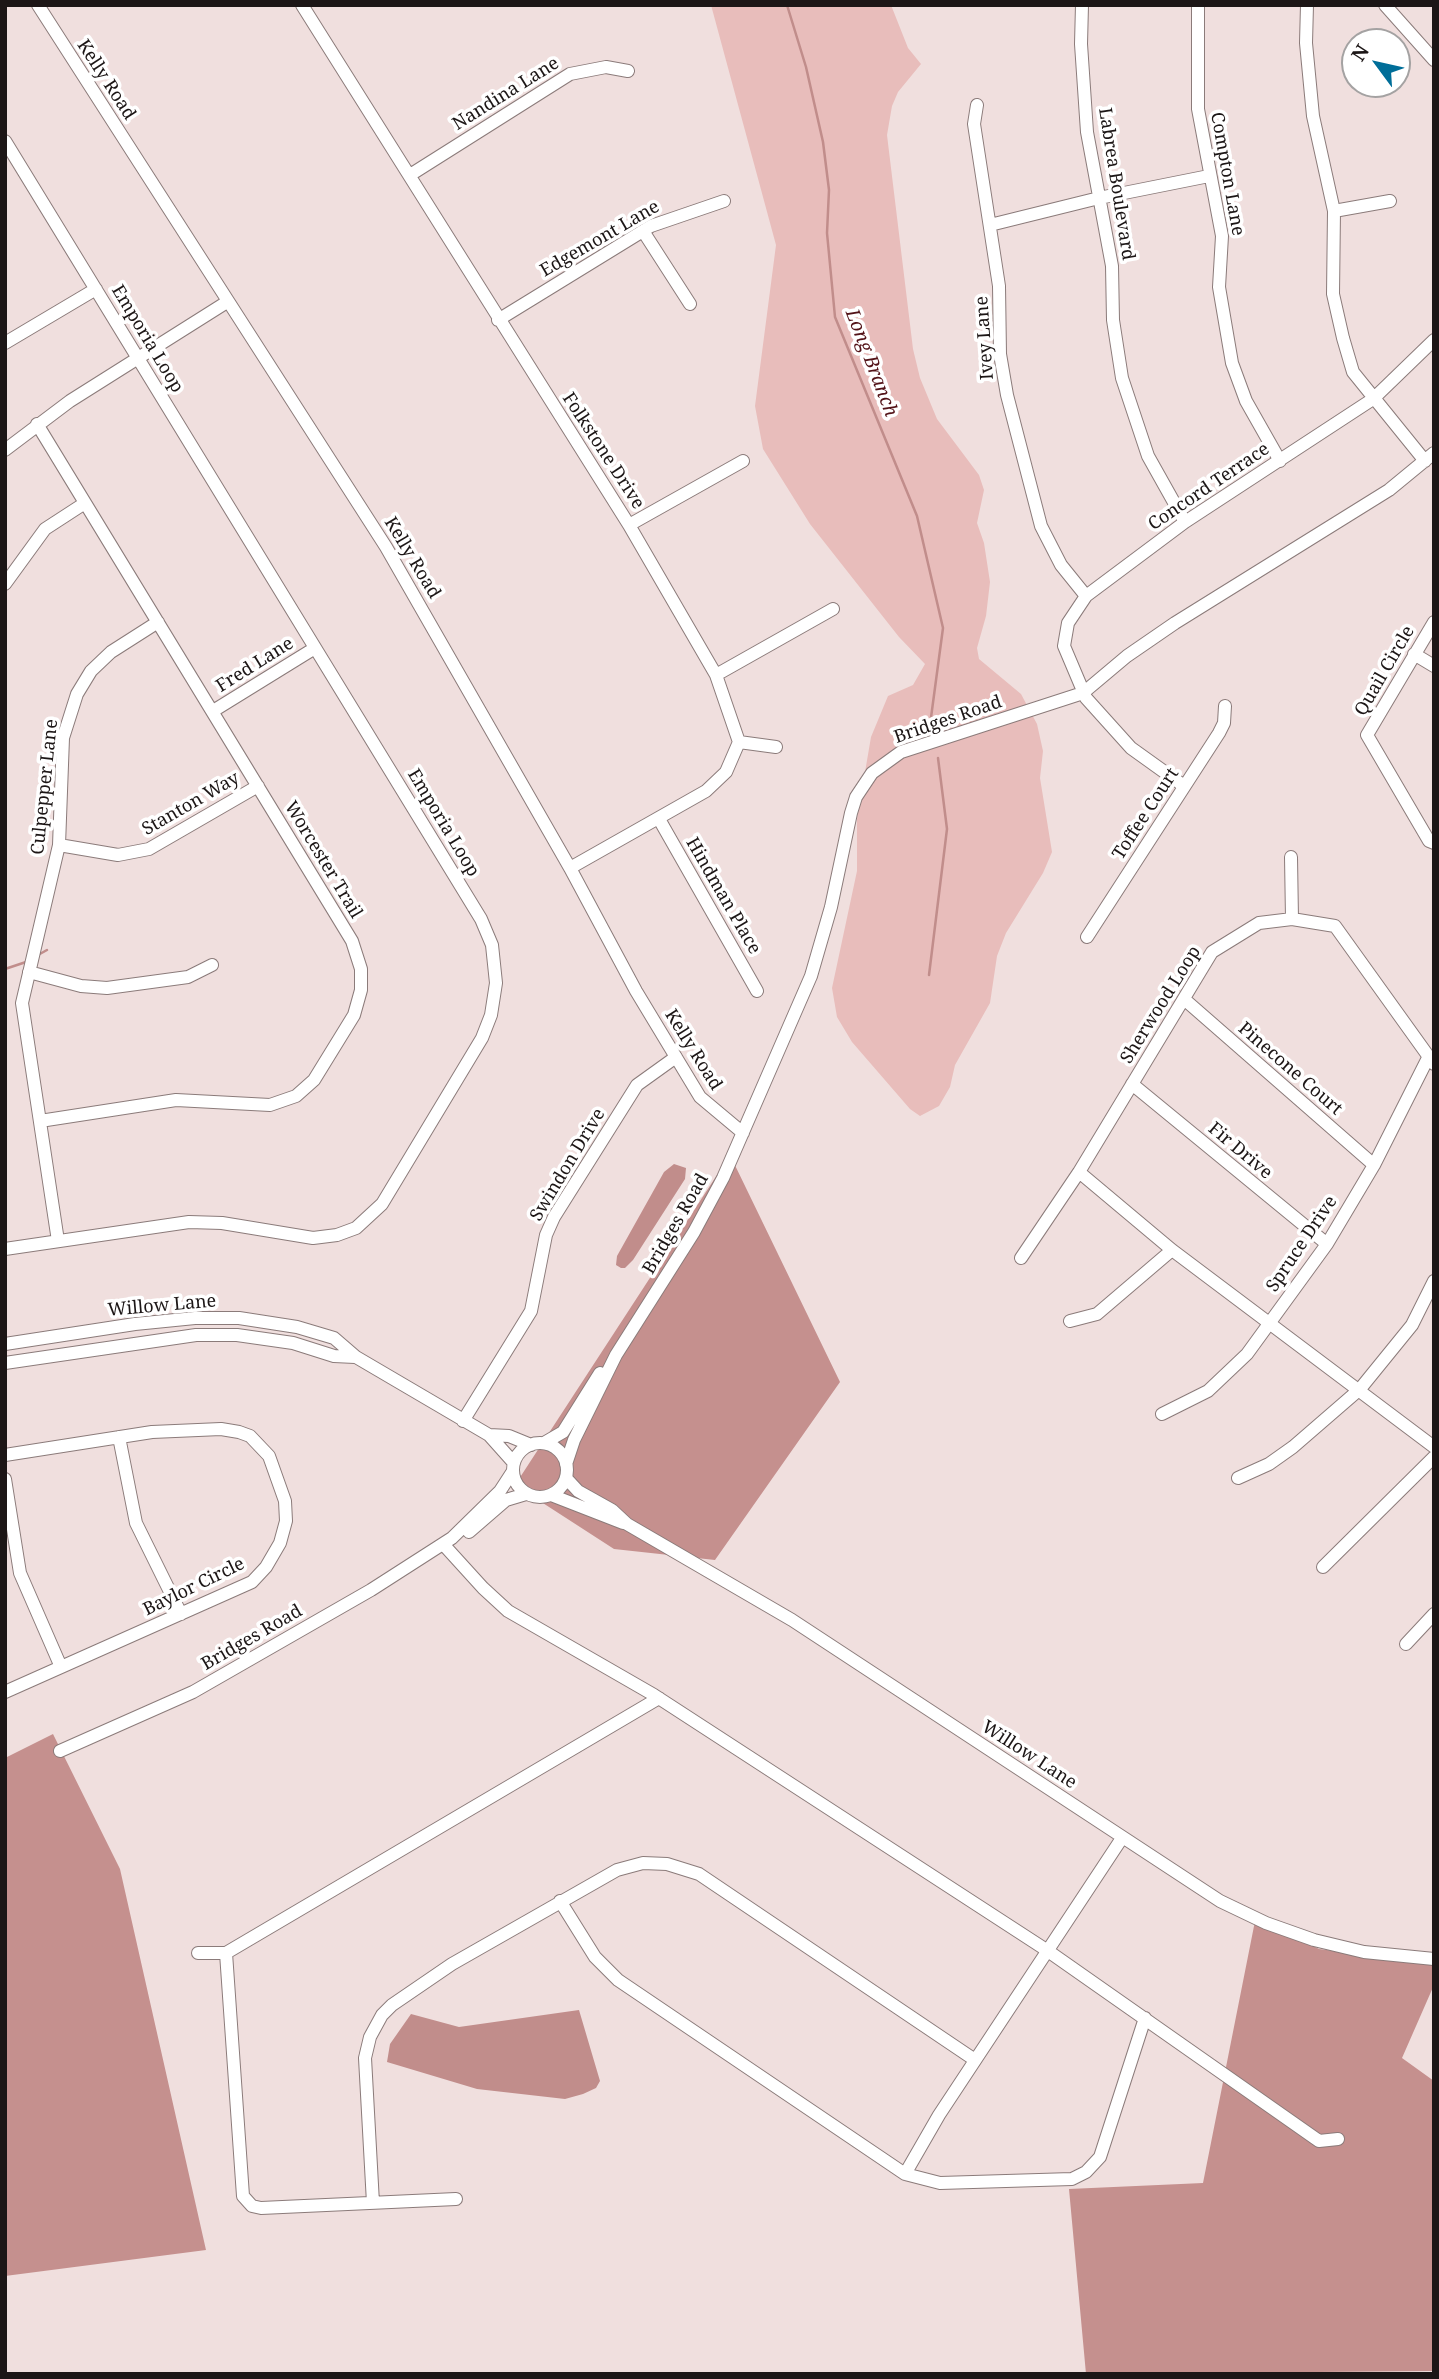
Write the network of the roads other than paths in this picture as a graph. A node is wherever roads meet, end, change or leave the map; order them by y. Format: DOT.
graph roads {
  1 [pos="38,5"];
  2 [pos="302,5"];
  3 [pos="1082,5"];
  4 [pos="1198,5"];
  5 [pos="1307,5"];
  6 [pos="1385,5"];
  7 [pos="1434,60"];
  8 [pos="628,71"];
  9 [pos="977,105"];
  10 [pos="5,141"];
  11 [pos="410,175"];
  12 [pos="1209,176"];
  13 [pos="1099,198"];
  14 [pos="724,201"];
  15 [pos="1390,201"];
  16 [pos="1334,211"];
  17 [pos="990,225"];
  18 [pos="643,231"];
  19 [pos="96,289"];
  20 [pos="227,302"];
  21 [pos="690,304"];
  22 [pos="498,320"];
  23 [pos="1434,340"];
  24 [pos="5,343"];
  25 [pos="138,358"];
  26 [pos="1373,399"];
  27 [pos="37,424"];
  28 [pos="5,450"];
  29 [pos="1429,457"];
  30 [pos="743,461"];
  31 [pos="1280,461"];
  32 [pos="85,502"];
  33 [pos="1185,522"];
  34 [pos="629,525"];
  35 [pos="5,584"];
  36 [pos="1086,596"];
  37 [pos="833,609"];
  38 [pos="158,622"];
  39 [pos="1434,622"];
  40 [pos="315,648"];
  41 [pos="1414,654"];
  42 [pos="1434,666"];
  43 [pos="716,675"];
  44 [pos="1083,693"];
  45 [pos="1224,706"];
  46 [pos="213,711"];
  47 [pos="739,742"];
  48 [pos="776,747"];
  49 [pos="258,786"];
  50 [pos="1184,786"];
  51 [pos="659,819"];
  52 [pos="1434,843"];
  53 [pos="59,845"];
  54 [pos="1291,857"];
  55 [pos="570,868"];
  56 [pos="1292,919"];
  57 [pos="1087,937"];
  58 [pos="212,965"];
  59 [pos="29,972"];
  60 [pos="757,991"];
  61 [pos="1184,999"];
  62 [pos="676,1057"];
  63 [pos="1431,1060"];
  64 [pos="1132,1084"];
  65 [pos="40,1121"];
  66 [pos="743,1133"];
  67 [pos="1374,1165"];
  68 [pos="1079,1172"];
  69 [pos="58,1241"];
  70 [pos="1327,1244"];
  71 [pos="5,1249"];
  72 [pos="1172,1250"];
  73 [pos="1021,1258"];
  74 [pos="1434,1282"];
  75 [pos="1070,1321"];
  76 [pos="1269,1324"];
  77 [pos="5,1344"];
  78 [pos="617,1355"];
  79 [pos="356,1357"];
  80 [pos="5,1363"];
  81 [pos="1360,1389"];
  82 [pos="1162,1414"];
  83 [pos="463,1421"];
  84 [pos="489,1435"];
  85 [pos="119,1437"];
  86 [pos="544,1443"];
  87 [pos="531,1445"];
  88 [pos="1434,1447"];
  89 [pos="5,1455"];
  90 [pos="1434,1457"];
  91 [pos="513,1467"];
  92 [pos="566,1471"];
  93 [pos="1238,1478"];
  94 [pos="5,1479"];
  95 [pos="526,1494"];
  96 [pos="551,1495"];
  97 [pos="627,1524"];
  98 [pos="448,1541"];
  99 [pos="1323,1567"];
  100 [pos="181,1614"];
  101 [pos="1434,1614"];
  102 [pos="1406,1644"];
  103 [pos="61,1667"];
  104 [pos="5,1692"];
  105 [pos="659,1699"];
  106 [pos="60,1751"];
  107 [pos="1122,1838"];
  108 [pos="560,1901"];
  109 [pos="1048,1951"];
  110 [pos="226,1953"];
  111 [pos="198,1954"];
  112 [pos="1434,1959"];
  113 [pos="1145,2018"];
  114 [pos="975,2060"];
  115 [pos="1338,2139"];
  116 [pos="905,2174"];
  117 [pos="456,2199"];
  118 [pos="373,2203"];
  1 -- 20 [label="street, Kelly Road"];
  2 -- 11 [label="street, Folkstone Drive"];
  3 -- 13 [label="street, Labrea Boulevard"];
  4 -- 12 [label="street, Compton Lane"];
  5 -- 16 [label="street"];
  6 -- 7 [label="street"];
  8 -- 11 [label="street, Nandina Lane"];
  9 -- 17 [label="street, Ivey Lane"];
  10 -- 19 [label="street, Emporia Loop"];
  11 -- 22 [label="street, Folkstone Drive"];
  12 -- 13 [label="street"];
  12 -- 31 [label="street, Compton Lane"];
  13 -- 17 [label="street"];
  13 -- 33 [label="street, Labrea Boulevard"];
  14 -- 18 [label="street, Edgemont Lane"];
  15 -- 16 [label="street"];
  16 -- 26 [label="street"];
  17 -- 36 [label="street, Ivey Lane"];
  18 -- 21 [label="street"];
  18 -- 22 [label="street, Edgemont Lane"];
  19 -- 24 [label="street"];
  19 -- 25 [label="street, Emporia Loop"];
  20 -- 25 [label="street"];
  20 -- 55 [label="street, Kelly Road"];
  22 -- 34 [label="street, Folkstone Drive"];
  23 -- 26 [label="street, Concord Terrace"];
  25 -- 27 [label="street"];
  25 -- 40 [label="street, Emporia Loop"];
  26 -- 29 [label="street"];
  26 -- 31 [label="street, Concord Terrace"];
  27 -- 28 [label="street"];
  27 -- 32 [label="street, Worcester Trail"];
  29 -- 44 [label="street, Bridges Road"];
  30 -- 34 [label="street"];
  31 -- 33 [label="street, Concord Terrace"];
  32 -- 35 [label="street"];
  32 -- 38 [label="street, Worcester Trail"];
  33 -- 36 [label="street, Concord Terrace"];
  34 -- 43 [label="street, Folkstone Drive"];
  36 -- 44 [label="street, Concord Terrace"];
  37 -- 43 [label="street"];
  38 -- 46 [label="street, Worcester Trail"];
  38 -- 53 [label="street, Culpepper Lane"];
  39 -- 41 [label="street, Quail Circle"];
  40 -- 46 [label="street, Fred Lane"];
  40 -- 69 [label="street, Emporia Loop"];
  41 -- 42 [label="street"];
  41 -- 52 [label="street, Quail Circle"];
  43 -- 47 [label="street, Folkstone Drive"];
  44 -- 50 [label="street, Concord Terrace"];
  44 -- 66 [label="street, Bridges Road"];
  45 -- 50 [label="street, Toffee Court"];
  46 -- 49 [label="street, Worcester Trail"];
  47 -- 48 [label="street"];
  47 -- 51 [label="street"];
  49 -- 53 [label="street, Stanton Way"];
  49 -- 65 [label="street, Worcester Trail"];
  50 -- 57 [label="street, Toffee Court"];
  51 -- 55 [label="street"];
  51 -- 60 [label="street, Hindman Place"];
  53 -- 59 [label="street, Culpepper Lane"];
  54 -- 56 [label="street"];
  55 -- 62 [label="street, Kelly Road"];
  56 -- 61 [label="street, Sherwood Loop"];
  56 -- 63 [label="street, Sherwood Loop"];
  58 -- 59 [label="street"];
  59 -- 65 [label="street, Culpepper Lane"];
  61 -- 64 [label="street, Sherwood Loop"];
  61 -- 67 [label="street, Pinecone Court"];
  62 -- 66 [label="street, Kelly Road"];
  62 -- 83 [label="street, Swindon Drive"];
  63 -- 67 [label="street, Spruce Drive"];
  64 -- 68 [label="street, Sherwood Loop"];
  64 -- 70 [label="street, Fir Drive"];
  65 -- 69 [label="street, Culpepper Lane"];
  66 -- 78 [label="street, Bridges Road"];
  67 -- 70 [label="street, Spruce Drive"];
  68 -- 72 [label="street"];
  68 -- 73 [label="street, Sherwood Loop"];
  69 -- 71 [label="street, Emporia Loop"];
  70 -- 76 [label="street, Spruce Drive"];
  72 -- 75 [label="street"];
  72 -- 76 [label="street"];
  74 -- 81 [label="street"];
  76 -- 81 [label="street"];
  76 -- 82 [label="street, Spruce Drive"];
  77 -- 79 [label="street, Willow Lane"];
  78 -- 86 [label="street, Bridges Road"];
  78 -- 92 [label="street, Bridges Road"];
  79 -- 80 [label="street, Willow Lane"];
  79 -- 83 [label="street, Willow Lane"];
  81 -- 88 [label="street"];
  81 -- 93 [label="street"];
  83 -- 84 [label="street, Willow Lane"];
  84 -- 87 [label="street, Willow Lane"];
  84 -- 91 [label="street, Willow Lane"];
  85 -- 89 [label="street, Baylor Circle"];
  85 -- 100 [label="street"];
  85 -- 100 [label="street, Baylor Circle"];
  86 -- 87 [label="street"];
  86 -- 92 [label="street"];
  87 -- 91 [label="street"];
  90 -- 99 [label="street"];
  91 -- 95 [label="street"];
  91 -- 98 [label="street, Bridges Road"];
  92 -- 96 [label="street"];
  92 -- 97 [label="street, Willow Lane"];
  94 -- 103 [label="street"];
  95 -- 96 [label="street"];
  95 -- 98 [label="street, Bridges Road"];
  96 -- 97 [label="street, Willow Lane"];
  97 -- 107 [label="street, Willow Lane"];
  98 -- 105 [label="street"];
  98 -- 106 [label="street, Bridges Road"];
  100 -- 103 [label="street, Baylor Circle"];
  101 -- 102 [label="street"];
  103 -- 104 [label="street, Baylor Circle"];
  105 -- 109 [label="street"];
  105 -- 110 [label="street"];
  107 -- 109 [label="street"];
  107 -- 112 [label="street, Willow Lane"];
  108 -- 114 [label="street"];
  108 -- 116 [label="street"];
  108 -- 118 [label="street"];
  109 -- 113 [label="street"];
  109 -- 114 [label="street"];
  110 -- 111 [label="street"];
  110 -- 118 [label="street"];
  113 -- 115 [label="street"];
  113 -- 116 [label="street"];
  114 -- 116 [label="street"];
  117 -- 118 [label="street"];
}
